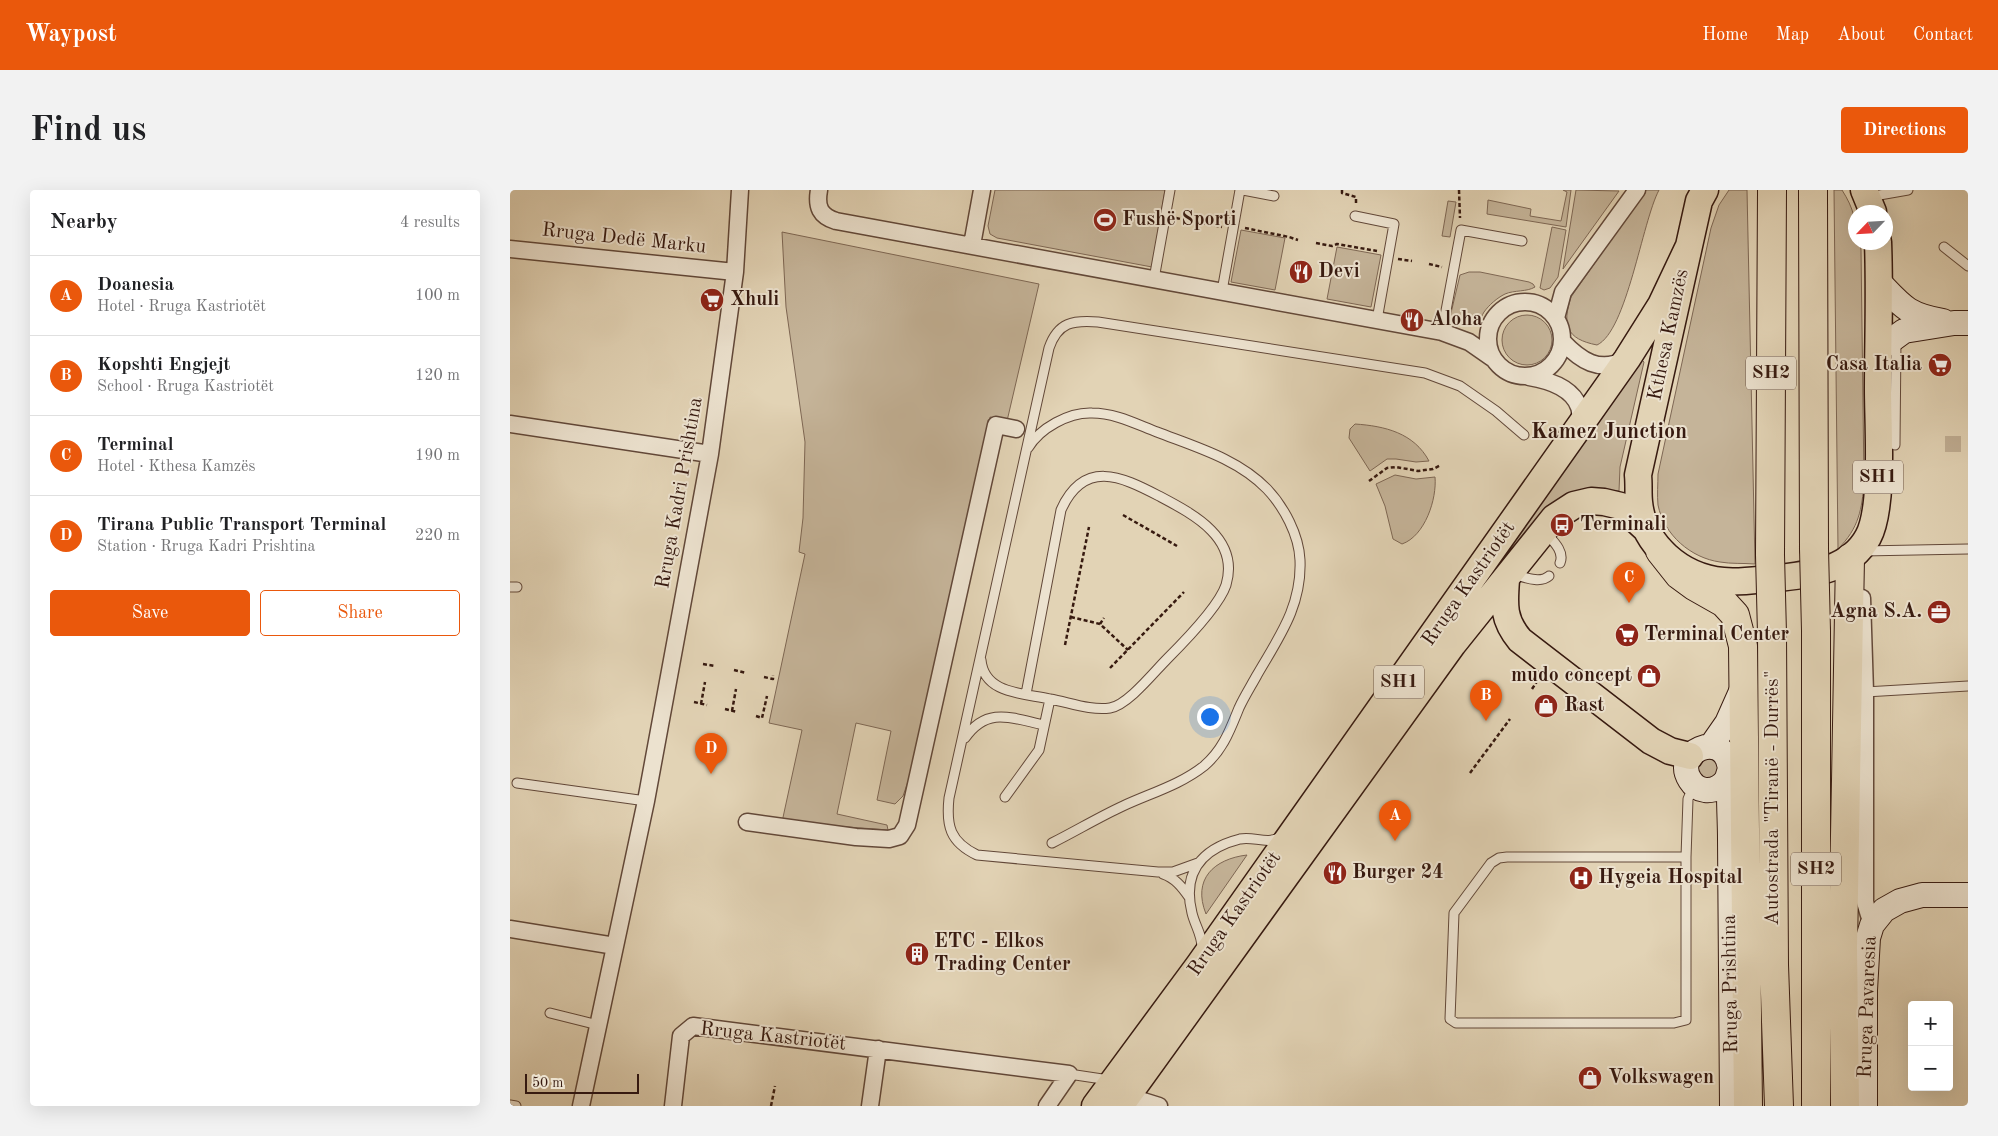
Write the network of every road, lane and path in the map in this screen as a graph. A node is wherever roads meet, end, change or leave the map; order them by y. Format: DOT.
graph roads {
  1 [pos="740,190"];
  2 [pos="819,190"];
  3 [pos="982,190"];
  4 [pos="1170,190"];
  5 [pos="1242,190"];
  6 [pos="1342,190"];
  7 [pos="1459,190"];
  8 [pos="1637,190"];
  9 [pos="1772,190"];
  10 [pos="1813,190"];
  11 [pos="1908,190"];
  12 [pos="1702,194"];
  13 [pos="1274,196"];
  14 [pos="1868,197"];
  15 [pos="1355,216"];
  16 [pos="1202,223"];
  17 [pos="1233,229"];
  18 [pos="1461,230"];
  19 [pos="1298,240"];
  20 [pos="1522,241"];
  21 [pos="1316,243"];
  22 [pos="972,245"];
  23 [pos="1944,247"];
  24 [pos="1688,248"];
  25 [pos="510,249"];
  26 [pos="1878,250"];
  27 [pos="1388,257"];
  28 [pos="1412,261"];
  29 [pos="1968,266"];
  30 [pos="734,272"];
  31 [pos="1154,278"];
  32 [pos="1878,281"];
  33 [pos="1222,291"];
  34 [pos="1563,292"];
  35 [pos="1529,302"];
  36 [pos="1556,318"];
  37 [pos="1377,320"];
  38 [pos="1493,320"];
  39 [pos="1961,323"];
  40 [pos="1447,333"];
  41 [pos="1562,341"];
  42 [pos="1887,343"];
  43 [pos="1492,358"];
  44 [pos="1627,359"];
  45 [pos="1529,377"];
  46 [pos="510,424"];
  47 [pos="1580,427"];
  48 [pos="1016,428"];
  49 [pos="1524,435"];
  50 [pos="1895,445"];
  51 [pos="1026,452"];
  52 [pos="710,454"];
  53 [pos="1441,465"];
  54 [pos="1369,481"];
  55 [pos="1123,515"];
  56 [pos="1089,527"];
  57 [pos="1544,530"];
  58 [pos="1654,541"];
  59 [pos="1177,546"];
  60 [pos="1968,549"];
  61 [pos="1854,555"];
  62 [pos="1560,563"];
  63 [pos="1549,576"];
  64 [pos="1508,577"];
  65 [pos="1184,592"];
  66 [pos="1071,617"];
  67 [pos="1104,618"];
  68 [pos="1100,624"];
  69 [pos="1065,645"];
  70 [pos="1128,650"];
  71 [pos="980,655"];
  72 [pos="703,664"];
  73 [pos="715,666"];
  74 [pos="1110,668"];
  75 [pos="734,670"];
  76 [pos="746,673"];
  77 [pos="773,675"];
  78 [pos="764,677"];
  79 [pos="705,682"];
  80 [pos="1744,685"];
  81 [pos="1968,686"];
  82 [pos="736,689"];
  83 [pos="1865,692"];
  84 [pos="1026,694"];
  85 [pos="767,696"];
  86 [pos="1050,698"];
  87 [pos="694,702"];
  88 [pos="701,704"];
  89 [pos="707,706"];
  90 [pos="725,709"];
  91 [pos="732,711"];
  92 [pos="737,712"];
  93 [pos="756,716"];
  94 [pos="1510,719"];
  95 [pos="1044,725"];
  96 [pos="962,742"];
  97 [pos="1700,751"];
  98 [pos="1470,774"];
  99 [pos="1727,779"];
  100 [pos="517,783"];
  101 [pos="1700,787"];
  102 [pos="1005,797"];
  103 [pos="646,801"];
  104 [pos="747,822"];
  105 [pos="1294,829"];
  106 [pos="1730,832"];
  107 [pos="1052,843"];
  108 [pos="1686,857"];
  109 [pos="1198,863"];
  110 [pos="1158,872"];
  111 [pos="1968,895"];
  112 [pos="1189,897"];
  113 [pos="1872,925"];
  114 [pos="510,929"];
  115 [pos="615,946"];
  116 [pos="1199,965"];
  117 [pos="550,1013"];
  118 [pos="598,1025"];
  119 [pos="878,1049"];
  120 [pos="1069,1074"];
  121 [pos="774,1086"];
  122 [pos="1120,1094"];
  123 [pos="510,1105"];
  124 [pos="516,1106"];
  125 [pos="581,1106"];
  126 [pos="673,1106"];
  127 [pos="771,1106"];
  128 [pos="870,1106"];
  129 [pos="1047,1106"];
  130 [pos="1095,1106"];
  131 [pos="1159,1106"];
  132 [pos="1732,1106"];
  133 [pos="1748,1106"];
  134 [pos="1778,1106"];
  135 [pos="1816,1106"];
  136 [pos="1844,1106"];
  137 [pos="1865,1106"];
  1 -- 30 [label="street, Rruga Kadri Prishtina"];
  2 -- 22 [label="street"];
  3 -- 22 [label="street"];
  4 -- 31 [label="lane"];
  5 -- 13 [label="lane"];
  5 -- 17 [label="lane"];
  6 -- 15 [label="path"];
  7 -- 18 [label="path"];
  8 -- 34 [label="street"];
  9 -- 134 [label="highway, Autostrada \"Tiranë - Durrës\" / SH2, bridge"];
  10 -- 135 [label="highway, SH2, bridge"];
  11 -- 14 [label="lane"];
  12 -- 24 [label="main road, Kthesa Kamzës / SH1"];
  15 -- 27 [label="lane"];
  16 -- 17 [label="path"];
  17 -- 19 [label="path"];
  17 -- 33 [label="lane"];
  18 -- 20 [label="lane"];
  18 -- 40 [label="lane"];
  21 -- 27 [label="path"];
  22 -- 31 [label="street"];
  23 -- 29 [label="lane"];
  24 -- 44 [label="main road, Rruga Kastriotët / SH1"];
  24 -- 58 [label="main road, Kthesa Kamzës / SH1"];
  25 -- 30 [label="street, Rruga Dedë Marku"];
  26 -- 32 [label="main road, SH1"];
  27 -- 28 [label="path"];
  27 -- 37 [label="lane"];
  30 -- 52 [label="street, Rruga Kadri Prishtina"];
  31 -- 33 [label="street"];
  32 -- 39 [label="main road"];
  32 -- 42 [label="main road, SH1"];
  33 -- 37 [label="street"];
  34 -- 35 [label="street"];
  34 -- 36 [label="street"];
  35 -- 36 [label="street"];
  35 -- 38 [label="street"];
  36 -- 41 [label="street"];
  37 -- 40 [label="street"];
  38 -- 40 [label="street"];
  38 -- 43 [label="street"];
  39 -- 42 [label="main road"];
  40 -- 43 [label="street"];
  41 -- 44 [label="street"];
  41 -- 45 [label="street"];
  42 -- 50 [label="lane"];
  42 -- 61 [label="main road, SH1"];
  43 -- 45 [label="street"];
  44 -- 47 [label="main road, Rruga Kastriotët / SH1"];
  45 -- 47 [label="street"];
  46 -- 52 [label="street"];
  47 -- 105 [label="main road, Rruga Kastriotët / SH1"];
  48 -- 104 [label="street"];
  49 -- 51 [label="lane"];
  51 -- 71 [label="lane"];
  51 -- 107 [label="lane"];
  52 -- 103 [label="street, Rruga Kadri Prishtina"];
  53 -- 54 [label="path"];
  55 -- 59 [label="path"];
  56 -- 66 [label="path"];
  57 -- 58 [label="main road, Rruga Kastriotët / SH1"];
  57 -- 62 [label="lane"];
  57 -- 64 [label="main road, Rruga Kastriotët / SH1"];
  58 -- 61 [label="main road, SH1"];
  58 -- 80 [label="highway"];
  60 -- 61 [label="lane"];
  61 -- 83 [label="street"];
  61 -- 136 [label="highway"];
  63 -- 64 [label="lane"];
  64 -- 97 [label="main road"];
  64 -- 122 [label="main road, Rruga Kastriotët / SH1"];
  65 -- 70 [label="path"];
  66 -- 68 [label="path"];
  66 -- 69 [label="path"];
  67 -- 68 [label="path"];
  68 -- 70 [label="path"];
  70 -- 74 [label="path"];
  71 -- 84 [label="lane"];
  71 -- 96 [label="lane"];
  72 -- 73 [label="path"];
  75 -- 76 [label="path"];
  77 -- 78 [label="path"];
  79 -- 88 [label="path"];
  80 -- 97 [label="main road"];
  80 -- 133 [label="highway"];
  81 -- 83 [label="lane"];
  82 -- 91 [label="path"];
  83 -- 113 [label="street"];
  84 -- 86 [label="lane"];
  84 -- 86 [label="lane"];
  85 -- 93 [label="path"];
  86 -- 95 [label="lane"];
  87 -- 88 [label="path"];
  88 -- 89 [label="path"];
  90 -- 91 [label="path"];
  91 -- 92 [label="path"];
  94 -- 98 [label="path"];
  95 -- 96 [label="lane"];
  95 -- 102 [label="lane"];
  96 -- 110 [label="lane"];
  97 -- 99 [label="main road, Rruga Prishtina"];
  97 -- 101 [label="main road, Rruga Prishtina"];
  99 -- 101 [label="main road"];
  99 -- 106 [label="main road, Rruga Prishtina"];
  100 -- 103 [label="lane"];
  101 -- 106 [label="main road, Rruga Prishtina"];
  101 -- 108 [label="lane"];
  103 -- 115 [label="street, Rruga Kadri Prishtina"];
  105 -- 109 [label="lane"];
  105 -- 116 [label="main road, Rruga Kastriotët / SH1"];
  106 -- 132 [label="main road, Rruga Prishtina"];
  108 -- 108 [label="lane"];
  109 -- 110 [label="lane"];
  109 -- 112 [label="lane"];
  110 -- 112 [label="lane"];
  111 -- 113 [label="main road, Rruga Pavaresia"];
  112 -- 116 [label="lane"];
  113 -- 137 [label="main road, Rruga Pavaresia"];
  114 -- 115 [label="street"];
  115 -- 118 [label="street, Rruga Kadri Prishtina"];
  116 -- 122 [label="main road, Rruga Kastriotët / SH1"];
  117 -- 118 [label="lane"];
  118 -- 125 [label="street, Rruga Kadri Prishtina"];
  119 -- 120 [label="street, Rruga Kastriotët"];
  119 -- 126 [label="street, Rruga Kastriotët"];
  119 -- 128 [label="street"];
  120 -- 122 [label="lane, Rruga Kastriotët"];
  120 -- 129 [label="street"];
  121 -- 127 [label="path"];
  122 -- 130 [label="main road, Rruga Kastriotët / SH1"];
  122 -- 131 [label="street"];
  123 -- 124 [label="lane"];
}
